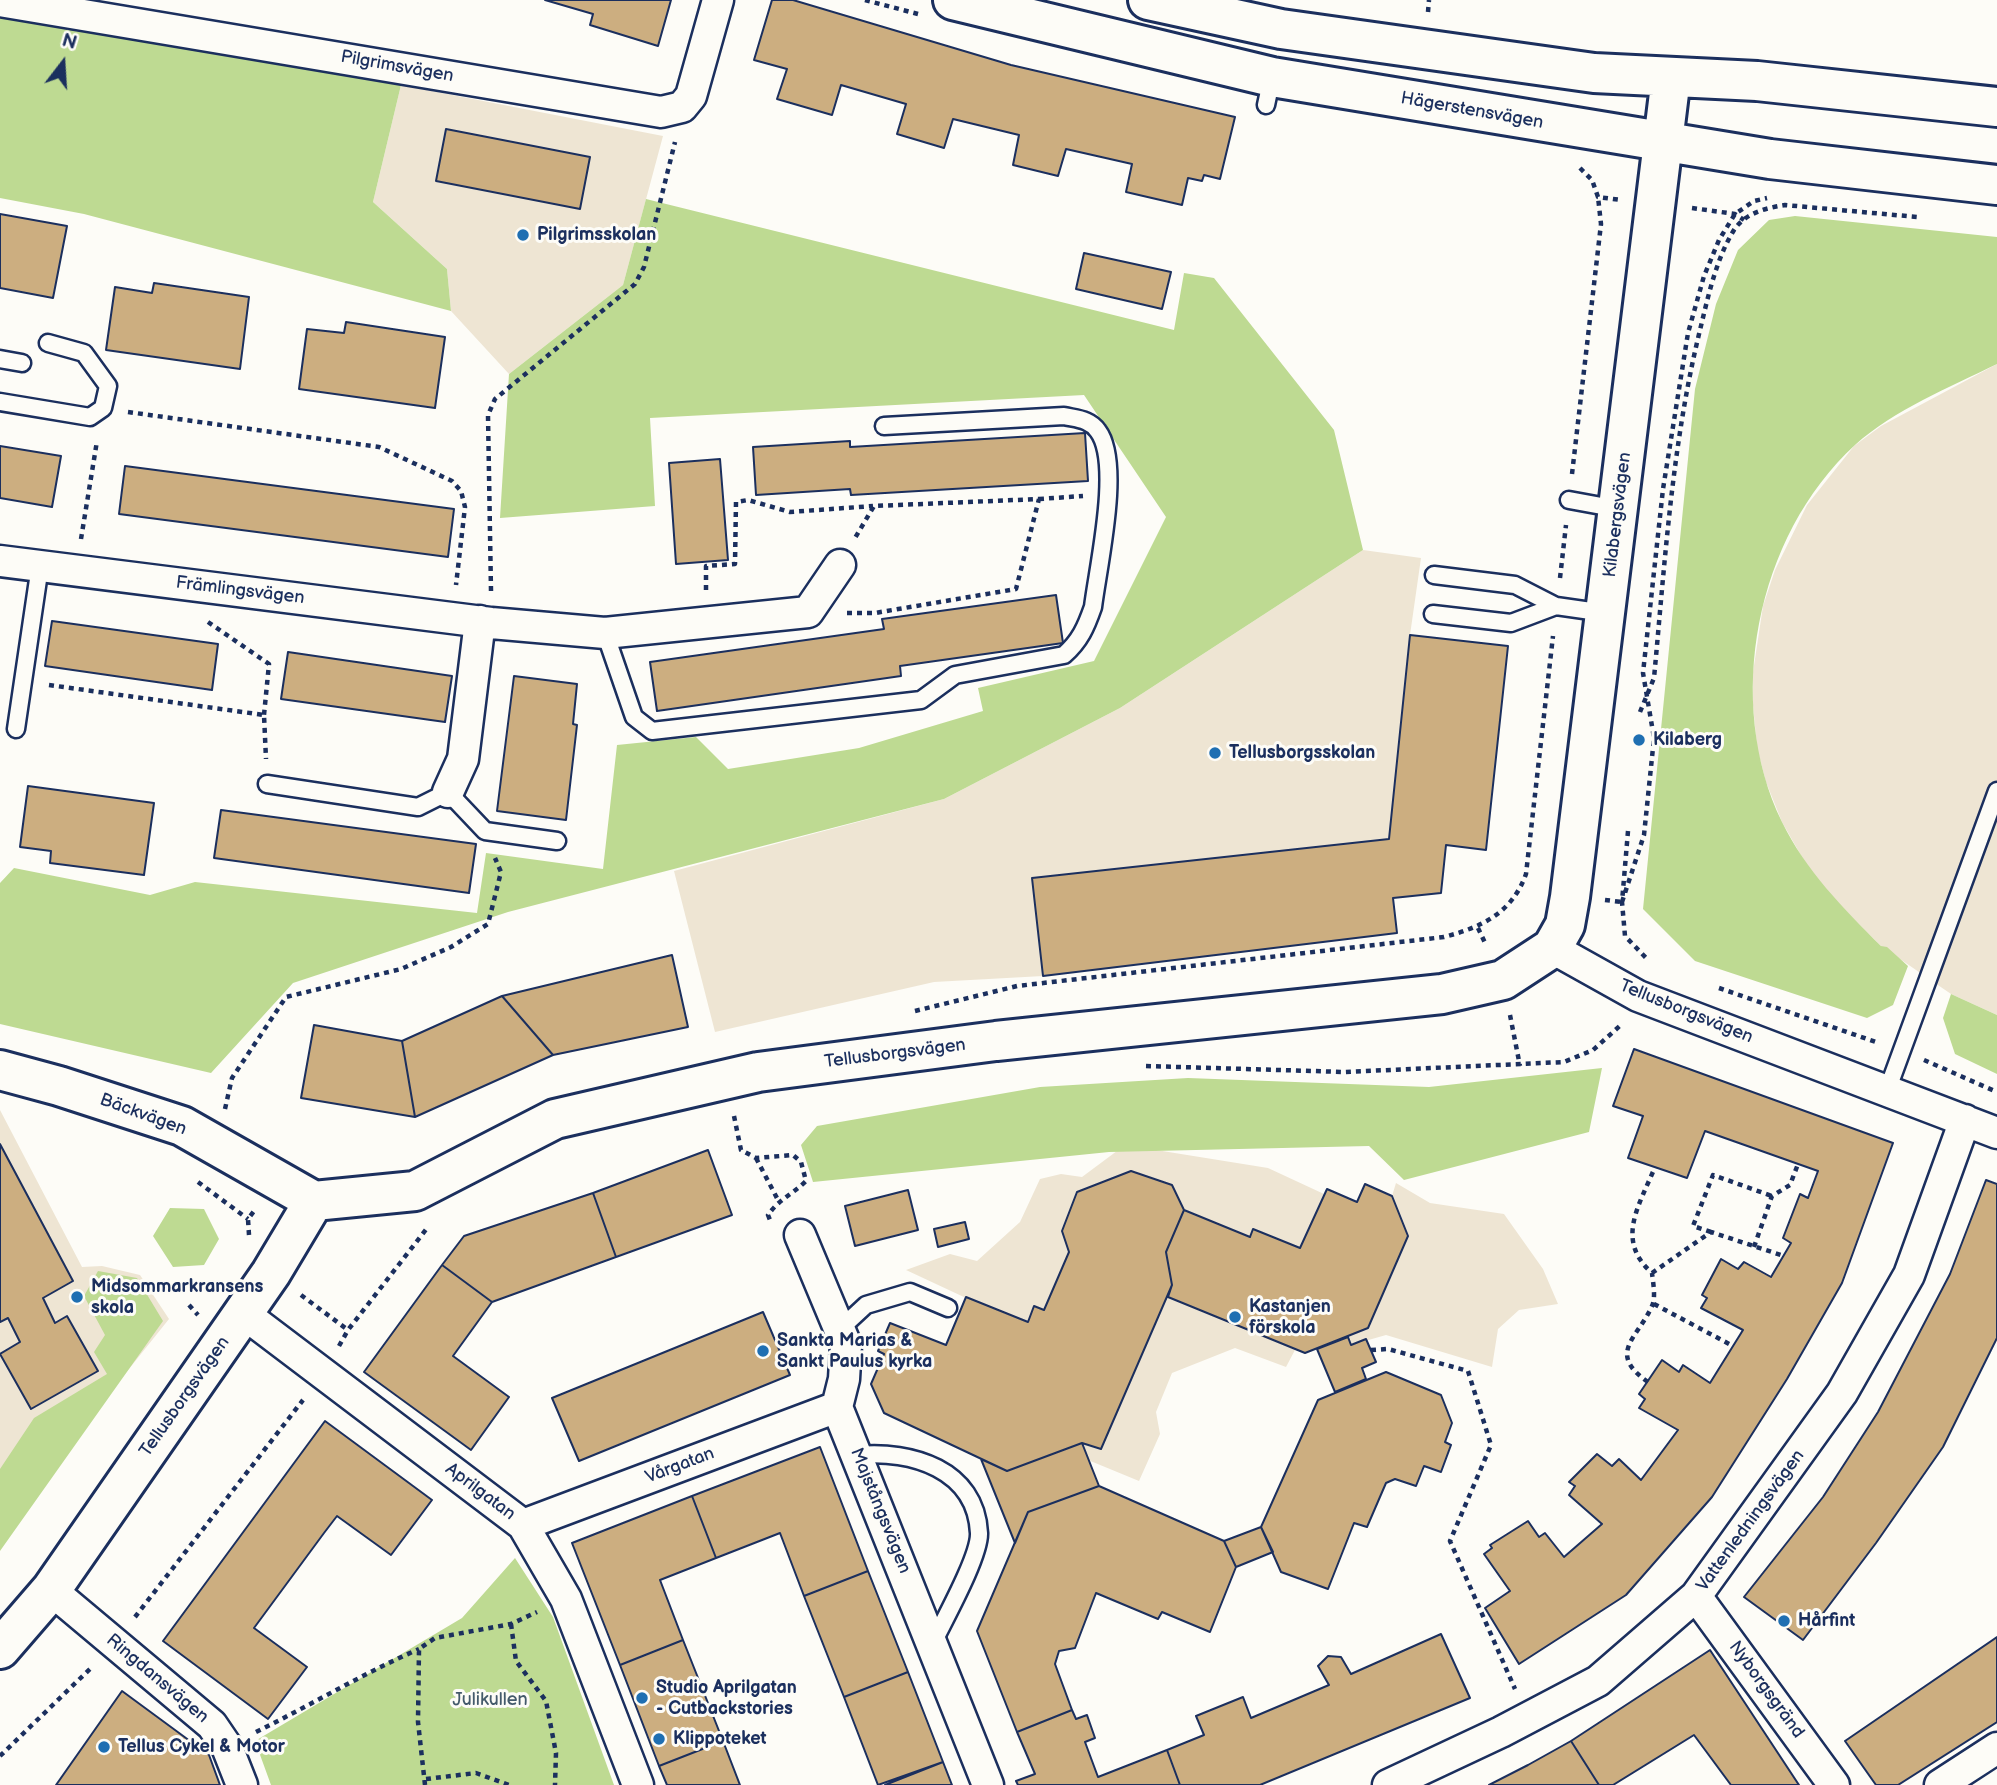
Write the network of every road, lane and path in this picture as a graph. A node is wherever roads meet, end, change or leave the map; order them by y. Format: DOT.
graph roads {
  1 [pos="718,0"];
  2 [pos="953,0"];
  3 [pos="1147,0"];
  4 [pos="1429,0"];
  5 [pos="0,1"];
  6 [pos="1427,12"];
  7 [pos="1281,29"];
  8 [pos="1671,77"];
  9 [pos="1269,91"];
  10 [pos="682,107"];
  11 [pos="1997,107"];
  12 [pos="1664,143"];
  13 [pos="1997,184"];
  14 [pos="1598,197"];
  15 [pos="1930,219"];
  16 [pos="1744,220"];
  17 [pos="48,343"];
  18 [pos="0,359"];
  19 [pos="22,363"];
  20 [pos="0,402"];
  21 [pos="103,408"];
  22 [pos="884,426"];
  23 [pos="94,461"];
  24 [pos="1084,496"];
  25 [pos="1039,499"];
  26 [pos="1569,500"];
  27 [pos="874,506"];
  28 [pos="1618,509"];
  29 [pos="0,561"];
  30 [pos="839,565"];
  31 [pos="40,566"];
  32 [pos="77,571"];
  33 [pos="1434,575"];
  34 [pos="186,585"];
  35 [pos="1556,606"];
  36 [pos="875,613"];
  37 [pos="1433,614"];
  38 [pos="1605,614"];
  39 [pos="474,621"];
  40 [pos="706,623"];
  41 [pos="605,634"];
  42 [pos="23,681"];
  43 [pos="1647,696"];
  44 [pos="1640,712"];
  45 [pos="264,715"];
  46 [pos="16,729"];
  47 [pos="267,784"];
  48 [pos="1997,791"];
  49 [pos="448,792"];
  50 [pos="1628,831"];
  51 [pos="557,841"];
  52 [pos="501,872"];
  53 [pos="1622,902"];
  54 [pos="1552,948"];
  55 [pos="1653,965"];
  56 [pos="1705,983"];
  57 [pos="1639,996"];
  58 [pos="908,1012"];
  59 [pos="1904,1052"];
  60 [pos="1132,1065"];
  61 [pos="0,1070"];
  62 [pos="1887,1091"];
  63 [pos="1997,1091"];
  64 [pos="734,1114"];
  65 [pos="222,1120"];
  66 [pos="1965,1120"];
  67 [pos="1997,1133"];
  68 [pos="756,1157"];
  69 [pos="1798,1164"];
  70 [pos="1655,1167"];
  71 [pos="1773,1196"];
  72 [pos="778,1199"];
  73 [pos="314,1201"];
  74 [pos="435,1220"];
  75 [pos="771,1224"];
  76 [pos="1711,1232"];
  77 [pos="800,1236"];
  78 [pos="1754,1247"];
  79 [pos="1784,1256"];
  80 [pos="1653,1273"];
  81 [pos="1654,1304"];
  82 [pos="189,1305"];
  83 [pos="948,1308"];
  84 [pos="243,1313"];
  85 [pos="199,1316"];
  86 [pos="839,1330"];
  87 [pos="1733,1346"];
  88 [pos="1371,1350"];
  89 [pos="324,1374"];
  90 [pos="1648,1382"];
  91 [pos="837,1407"];
  92 [pos="858,1455"];
  93 [pos="523,1525"];
  94 [pos="51,1590"];
  95 [pos="1696,1597"];
  96 [pos="566,1599"];
  97 [pos="511,1624"];
  98 [pos="933,1643"];
  99 [pos="114,1645"];
  100 [pos="0,1649"];
  101 [pos="419,1649"];
  102 [pos="1516,1689"];
  103 [pos="227,1747"];
  104 [pos="1997,1748"];
  105 [pos="0,1756"];
  106 [pos="426,1782"];
  107 [pos="242,1785"];
  108 [pos="509,1785"];
  109 [pos="555,1785"];
  110 [pos="638,1785"];
  111 [pos="988,1785"];
  112 [pos="1388,1785"];
  113 [pos="1834,1785"];
  114 [pos="1940,1785"];
  1 -- 10 [label="street"];
  2 -- 9 [label="street, Hägerstensvägen"];
  3 -- 7 [label="street"];
  4 -- 6 [label="path"];
  5 -- 10 [label="street, Pilgrimsvägen"];
  7 -- 8 [label="street"];
  7 -- 9 [label="street"];
  8 -- 11 [label="street"];
  8 -- 12 [label="street, Kilabergsvägen"];
  9 -- 12 [label="street, Hägerstensvägen"];
  10 -- 39 [label="path"];
  12 -- 13 [label="street, Hägerstensvägen"];
  12 -- 28 [label="street, Kilabergsvägen"];
  14 -- 26 [label="path"];
  15 -- 16 [label="path"];
  16 -- 43 [label="path"];
  16 -- 43 [label="path"];
  17 -- 21 [label="lane"];
  18 -- 19 [label="lane"];
  20 -- 21 [label="lane"];
  21 -- 39 [label="path"];
  22 -- 41 [label="lane"];
  23 -- 32 [label="path"];
  24 -- 25 [label="path"];
  25 -- 27 [label="path"];
  25 -- 36 [label="path"];
  26 -- 28 [label="lane"];
  26 -- 35 [label="path"];
  27 -- 30 [label="path"];
  27 -- 40 [label="path"];
  28 -- 38 [label="street, Kilabergsvägen"];
  29 -- 31 [label="street, Främlingsvägen"];
  30 -- 40 [label="street, Främlingsvägen"];
  31 -- 32 [label="street, Främlingsvägen"];
  31 -- 42 [label="lane"];
  32 -- 34 [label="street, Främlingsvägen"];
  33 -- 35 [label="lane"];
  34 -- 39 [label="street, Främlingsvägen"];
  34 -- 45 [label="path"];
  35 -- 37 [label="lane"];
  35 -- 38 [label="lane"];
  35 -- 58 [label="path"];
  38 -- 54 [label="street, Kilabergsvägen"];
  39 -- 41 [label="street, Främlingsvägen"];
  39 -- 49 [label="street"];
  40 -- 41 [label="street, Främlingsvägen"];
  42 -- 45 [label="path"];
  42 -- 46 [label="lane"];
  43 -- 44 [label="path"];
  43 -- 53 [label="path"];
  45 -- 47 [label="path"];
  47 -- 49 [label="lane"];
  48 -- 59 [label="lane"];
  49 -- 51 [label="lane"];
  50 -- 53 [label="path"];
  52 -- 65 [label="path"];
  53 -- 55 [label="path"];
  54 -- 57 [label="street, Tellusborgsvägen"];
  54 -- 73 [label="street, Tellusborgsvägen"];
  56 -- 59 [label="path"];
  57 -- 60 [label="path"];
  57 -- 62 [label="street, Tellusborgsvägen"];
  59 -- 62 [label="lane"];
  59 -- 63 [label="path"];
  61 -- 73 [label="street, Bäckvägen"];
  62 -- 66 [label="street, Tellusborgsvägen"];
  64 -- 68 [label="path"];
  66 -- 67 [label="street, Tellusborgsvägen"];
  66 -- 95 [label="street, Vattenledningsvägen"];
  68 -- 72 [label="path"];
  68 -- 72 [label="path"];
  69 -- 71 [label="path"];
  70 -- 80 [label="path"];
  71 -- 76 [label="path"];
  71 -- 78 [label="path"];
  72 -- 75 [label="path"];
  73 -- 84 [label="street, Tellusborgsvägen"];
  74 -- 89 [label="path"];
  76 -- 78 [label="path"];
  76 -- 80 [label="path"];
  77 -- 86 [label="street"];
  78 -- 79 [label="path"];
  80 -- 81 [label="path"];
  81 -- 87 [label="path"];
  81 -- 90 [label="path"];
  82 -- 85 [label="path"];
  83 -- 86 [label="lane"];
  84 -- 89 [label="street, Aprilgatan"];
  84 -- 94 [label="street, Tellusborgsvägen"];
  86 -- 91 [label="street"];
  88 -- 102 [label="path"];
  89 -- 93 [label="street, Aprilgatan"];
  89 -- 99 [label="path"];
  91 -- 92 [label="street, Majstångsvägen"];
  91 -- 93 [label="street, Vårgatan"];
  92 -- 98 [label="street, Majstångsvägen"];
  92 -- 98 [label="lane"];
  93 -- 96 [label="street, Aprilgatan"];
  94 -- 99 [label="street, Ringdansvägen"];
  94 -- 100 [label="street, Tellusborgsvägen"];
  95 -- 112 [label="street, Vattenledningsvägen"];
  95 -- 113 [label="street, Nyborgsgränd"];
  96 -- 97 [label="path"];
  96 -- 110 [label="street, Aprilgatan"];
  97 -- 101 [label="path"];
  97 -- 109 [label="path"];
  98 -- 111 [label="street, Majstångsvägen"];
  99 -- 103 [label="street, Ringdansvägen"];
  99 -- 105 [label="path"];
  101 -- 103 [label="path"];
  101 -- 106 [label="path"];
  103 -- 107 [label="street, Ringdansvägen"];
  104 -- 114 [label="street"];
  106 -- 108 [label="path"];
}
